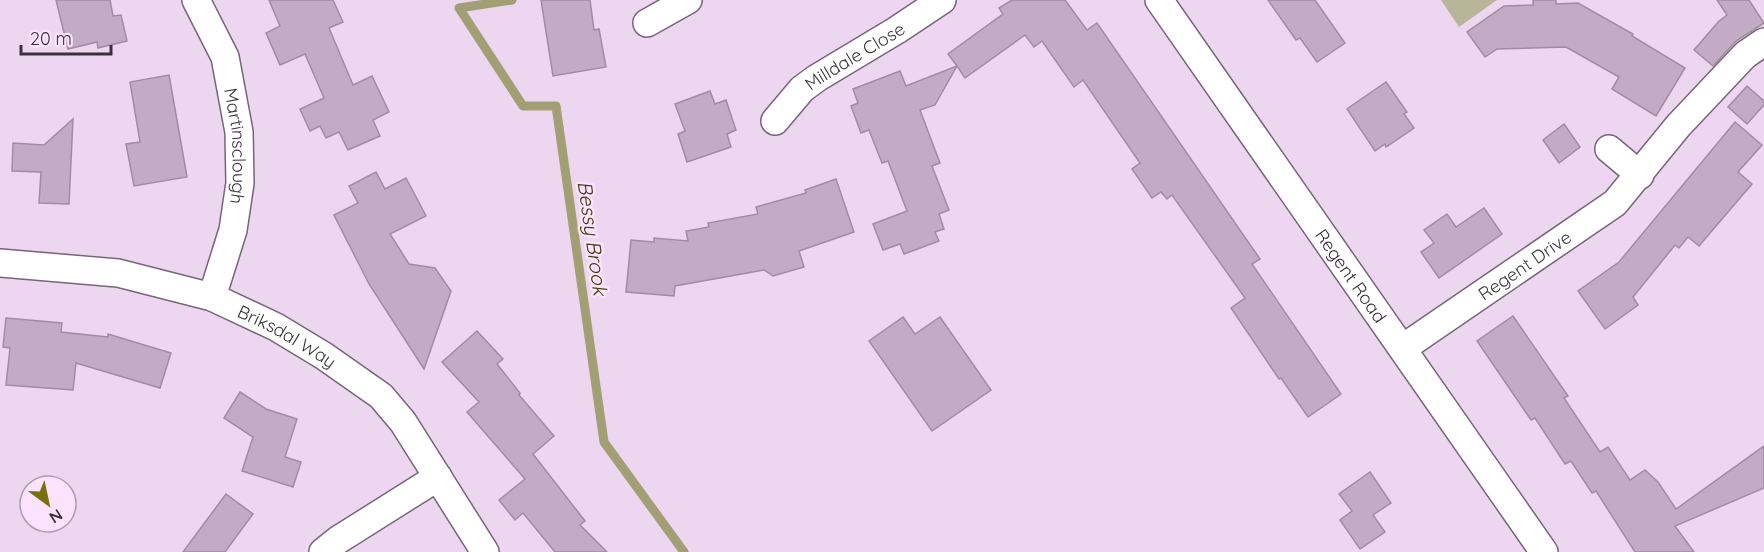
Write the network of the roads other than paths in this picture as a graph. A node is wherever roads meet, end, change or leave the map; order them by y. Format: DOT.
graph roads {
  1 [pos="196,0"];
  2 [pos="688,0"];
  3 [pos="942,0"];
  4 [pos="1159,0"];
  5 [pos="647,23"];
  6 [pos="1764,42"];
  7 [pos="775,121"];
  8 [pos="1609,149"];
  9 [pos="1640,175"];
  10 [pos="0,263"];
  11 [pos="212,297"];
  12 [pos="1403,348"];
  13 [pos="438,477"];
  14 [pos="323,552"];
  15 [pos="484,552"];
  16 [pos="1544,552"];
  1 -- 11 [label="street, Martinsclough"];
  2 -- 5 [label="street"];
  3 -- 7 [label="street, Milldale Close"];
  4 -- 12 [label="street, Regent Road"];
  6 -- 9 [label="street, Regent Drive"];
  8 -- 9 [label="street"];
  9 -- 12 [label="street, Regent Drive"];
  10 -- 11 [label="street, Briksdal Way"];
  11 -- 13 [label="street, Briksdal Way"];
  12 -- 16 [label="street, Regent Road"];
  13 -- 14 [label="street"];
  13 -- 15 [label="street, Briksdal Way"];
}
